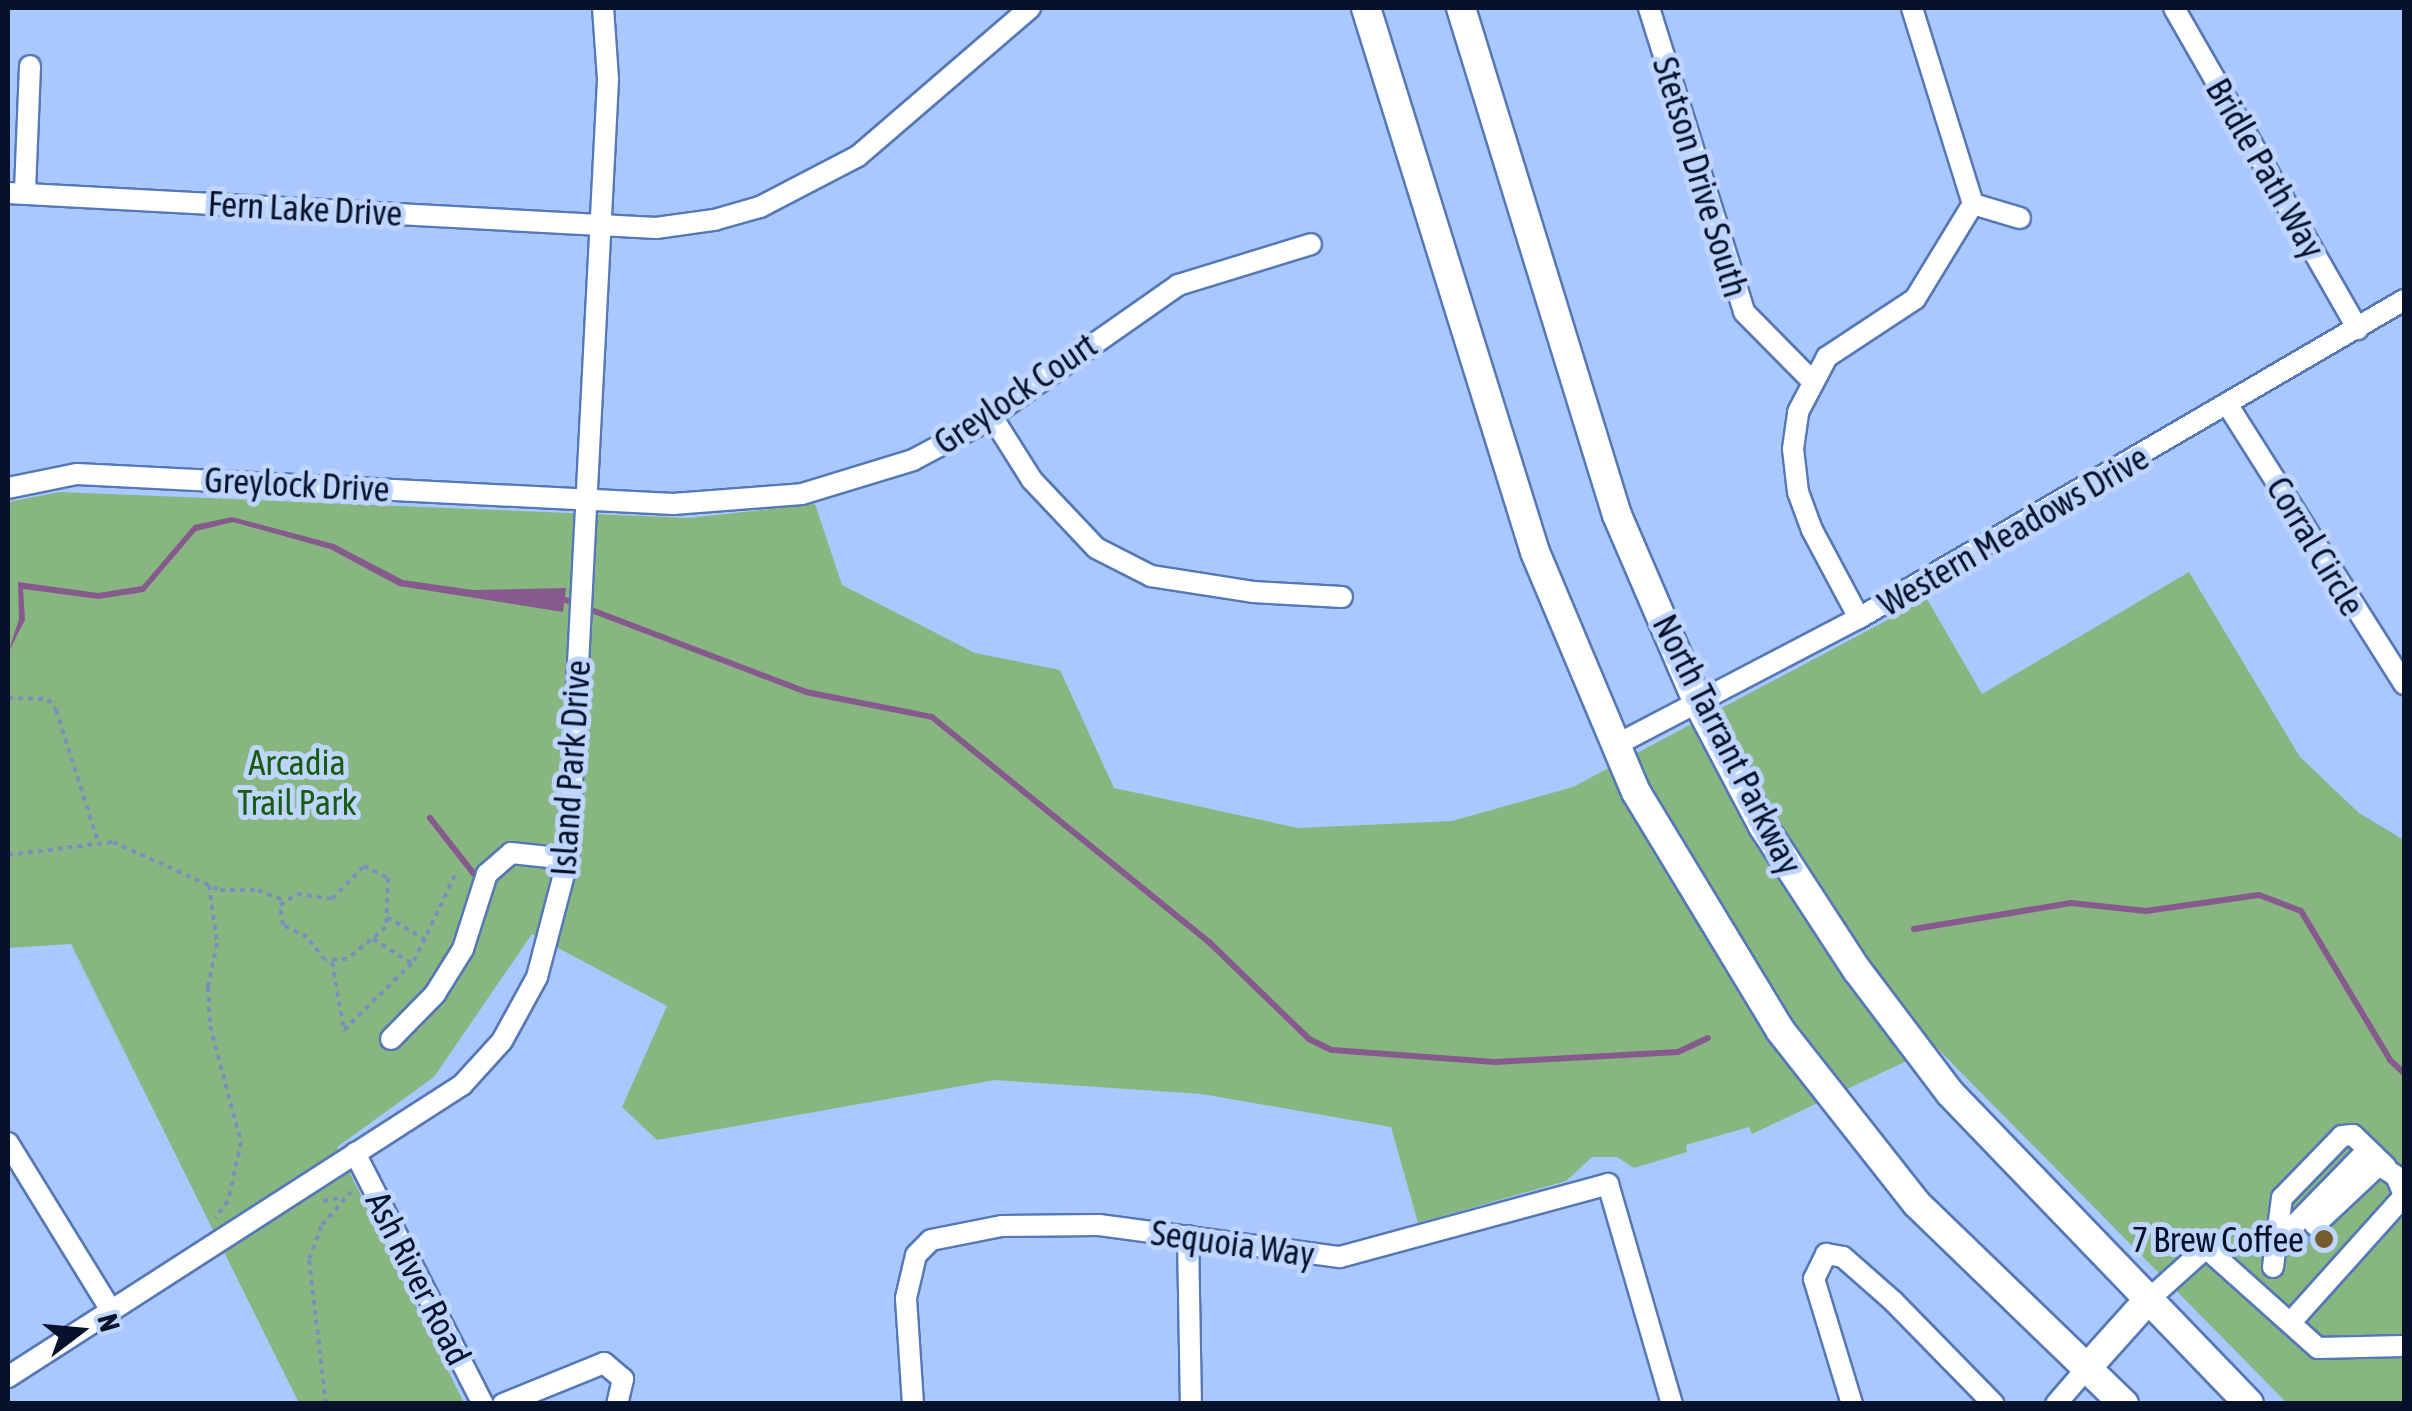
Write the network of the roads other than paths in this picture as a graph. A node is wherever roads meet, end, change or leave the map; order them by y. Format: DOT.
graph roads {
  1 [pos="603,8"];
  2 [pos="1030,8"];
  3 [pos="1366,8"];
  4 [pos="1461,8"];
  5 [pos="1649,8"];
  6 [pos="1912,8"];
  7 [pos="2174,8"];
  8 [pos="30,66"];
  9 [pos="16,192"];
  10 [pos="1973,204"];
  11 [pos="2020,218"];
  12 [pos="602,226"];
  13 [pos="1311,244"];
  14 [pos="2404,300"];
  15 [pos="2358,329"];
  16 [pos="1811,380"];
  17 [pos="2230,406"];
  18 [pos="991,415"];
  19 [pos="8,488"];
  20 [pos="587,498"];
  21 [pos="1342,597"];
  22 [pos="1859,618"];
  23 [pos="2404,684"];
  24 [pos="1698,702"];
  25 [pos="1614,746"];
  26 [pos="568,859"];
  27 [pos="391,1039"];
  28 [pos="8,1143"];
  29 [pos="355,1153"];
  30 [pos="2374,1155"];
  31 [pos="2404,1196"];
  32 [pos="2315,1225"];
  33 [pos="1188,1236"];
  34 [pos="2296,1244"];
  35 [pos="2273,1268"];
  36 [pos="2253,1288"];
  37 [pos="2148,1300"];
  38 [pos="110,1308"];
  39 [pos="2291,1322"];
  40 [pos="2404,1346"];
  41 [pos="2088,1368"];
  42 [pos="8,1377"];
  43 [pos="1986,1401"];
  44 [pos="482,1404"];
  45 [pos="503,1404"];
  46 [pos="618,1404"];
  47 [pos="913,1404"];
  48 [pos="1191,1404"];
  49 [pos="1672,1404"];
  50 [pos="1852,1404"];
  51 [pos="2056,1404"];
  52 [pos="2124,1404"];
  53 [pos="2250,1404"];
  1 -- 12 [label="street, Island Park Drive"];
  2 -- 12 [label="street, Fern Lake Drive"];
  3 -- 25 [label="main road"];
  4 -- 24 [label="main road, North Tarrant Parkway"];
  5 -- 16 [label="street, Stetson Drive South"];
  6 -- 10 [label="street"];
  7 -- 15 [label="street, Bridle Path Way"];
  8 -- 9 [label="street"];
  9 -- 12 [label="street, Fern Lake Drive"];
  10 -- 11 [label="street"];
  10 -- 16 [label="street"];
  12 -- 20 [label="street, Island Park Drive"];
  13 -- 18 [label="street, Greylock Court"];
  14 -- 15 [label="street, Western Meadows Drive"];
  15 -- 17 [label="street, Western Meadows Drive"];
  16 -- 22 [label="street"];
  17 -- 22 [label="street, Western Meadows Drive"];
  17 -- 23 [label="street, Corral Circle"];
  18 -- 20 [label="street, Greylock Court"];
  18 -- 21 [label="street"];
  19 -- 20 [label="street, Greylock Drive"];
  20 -- 26 [label="street, Island Park Drive"];
  22 -- 24 [label="street, Western Meadows Drive"];
  24 -- 25 [label="street, Western Meadows Drive"];
  24 -- 37 [label="main road, North Tarrant Parkway"];
  25 -- 41 [label="main road"];
  26 -- 27 [label="street"];
  26 -- 29 [label="street, Island Park Drive"];
  28 -- 38 [label="street"];
  29 -- 38 [label="street, Island Park Drive"];
  29 -- 44 [label="street, Ash River Road"];
  30 -- 31 [label="street"];
  30 -- 32 [label="street"];
  30 -- 35 [label="street"];
  31 -- 39 [label="street"];
  33 -- 47 [label="street, Sequoia Way"];
  33 -- 48 [label="street"];
  33 -- 49 [label="street, Sequoia Way"];
  34 -- 35 [label="street"];
  35 -- 36 [label="street"];
  36 -- 37 [label="street"];
  36 -- 39 [label="street"];
  37 -- 41 [label="main road"];
  37 -- 53 [label="main road, North Tarrant Parkway"];
  38 -- 42 [label="street, Island Park Drive"];
  39 -- 40 [label="street"];
  41 -- 51 [label="street"];
  41 -- 52 [label="main road"];
  43 -- 50 [label="street"];
  45 -- 46 [label="street"];
}
